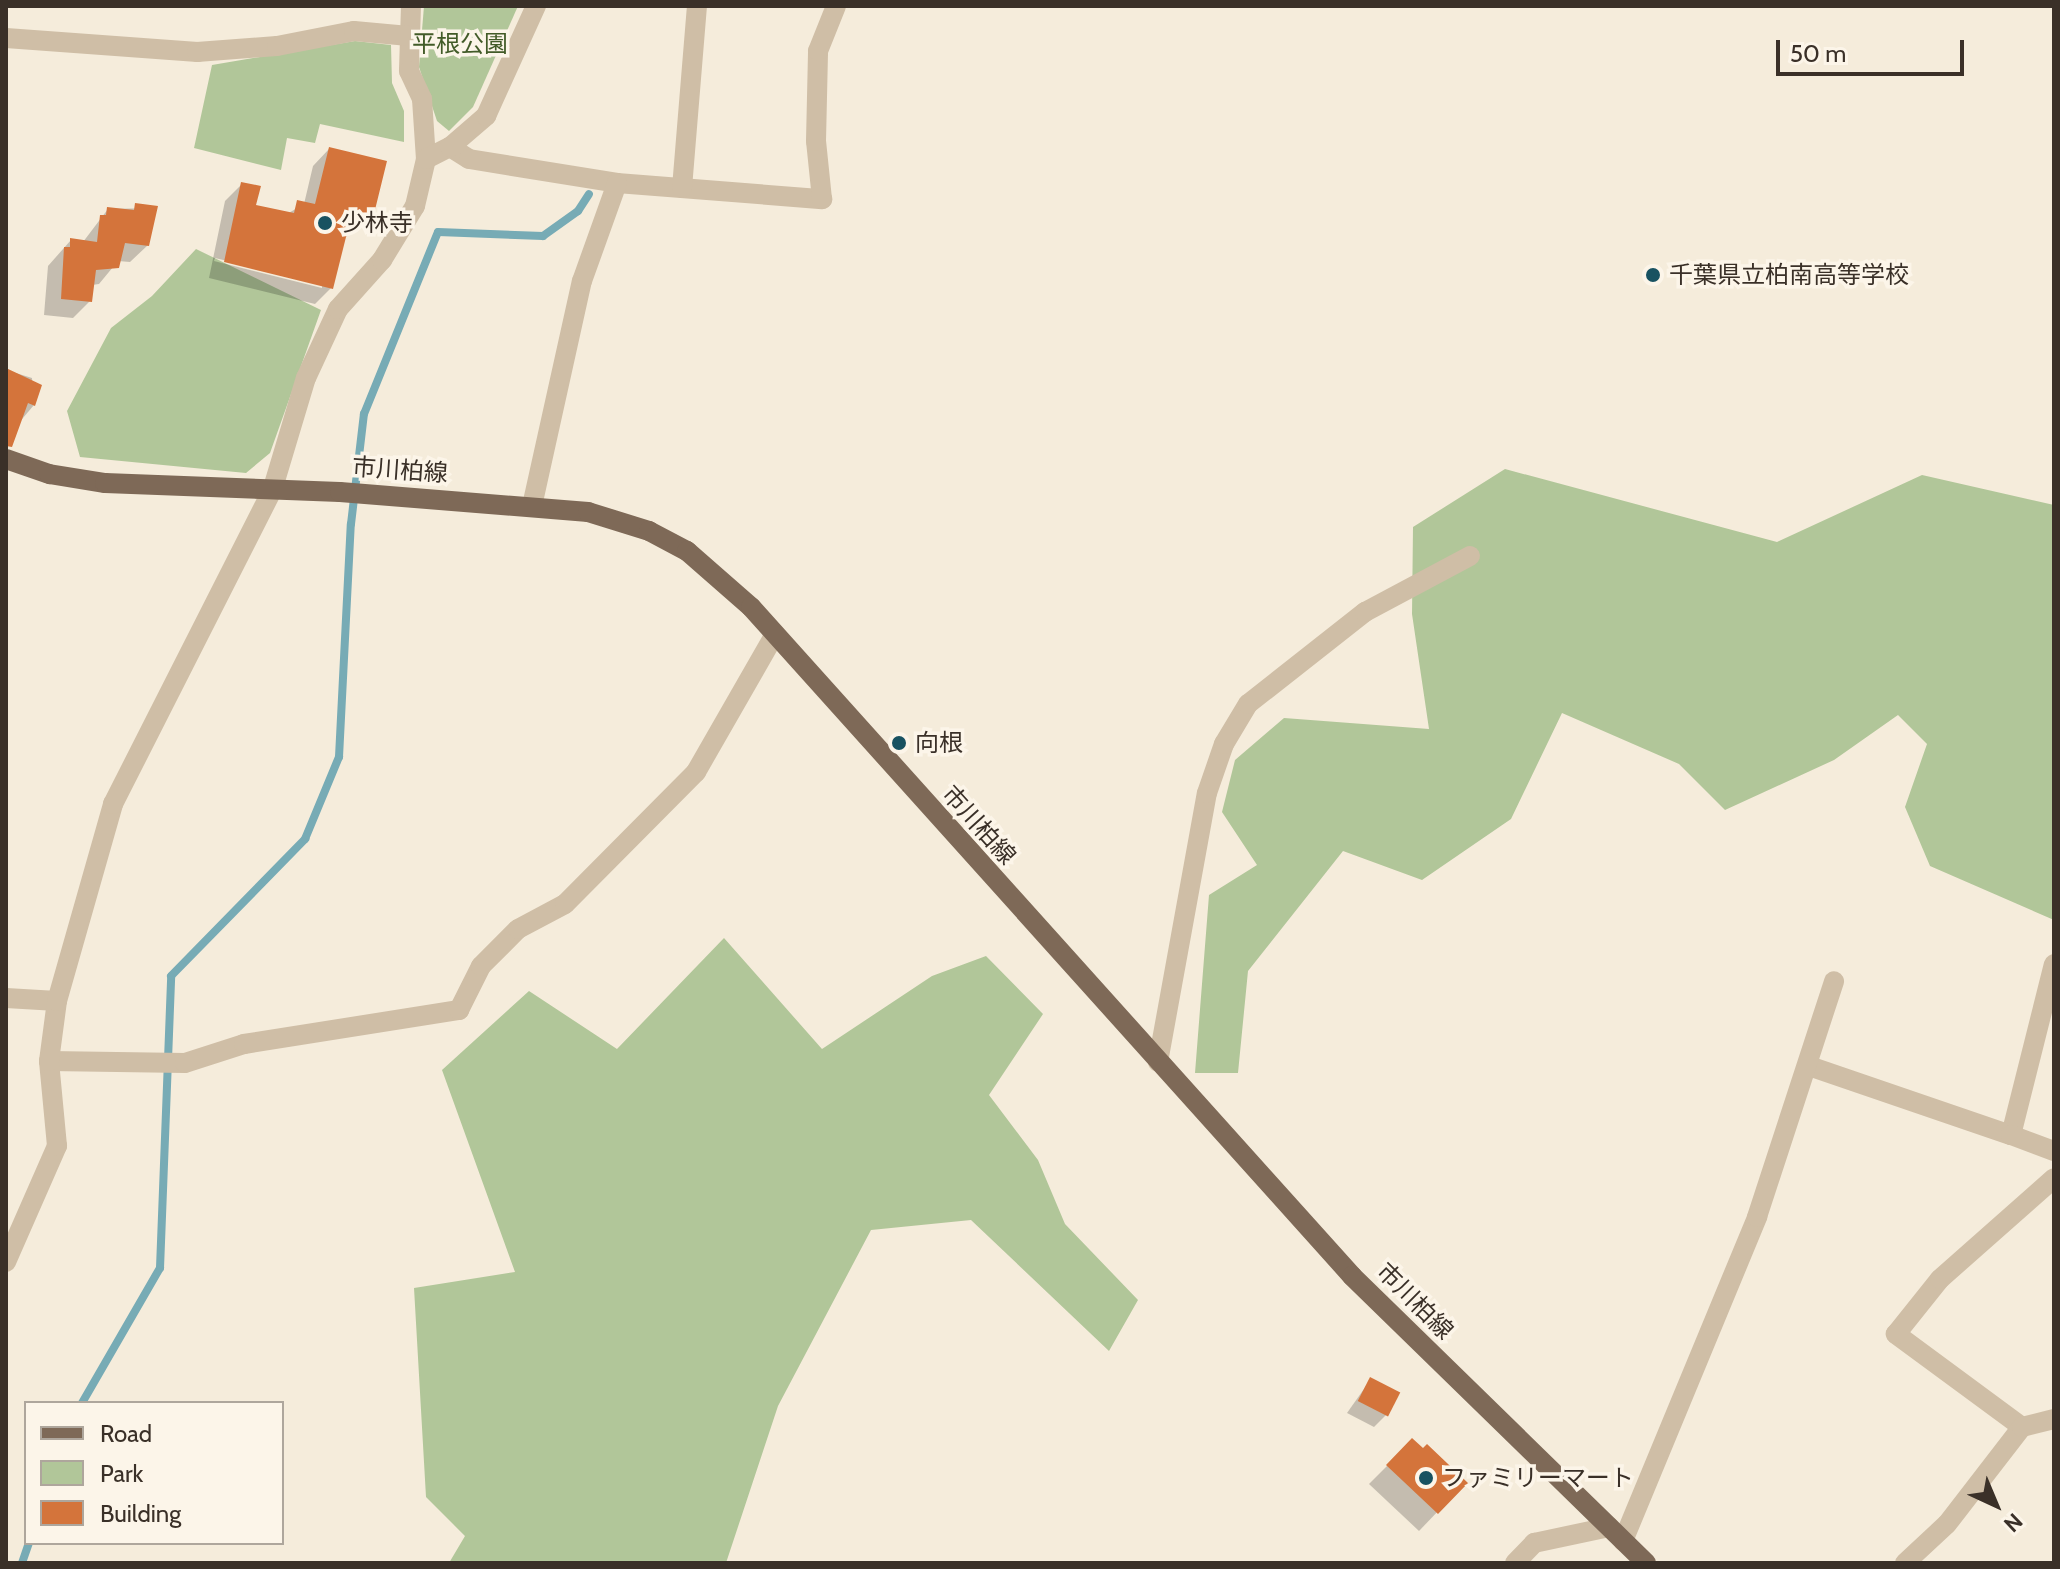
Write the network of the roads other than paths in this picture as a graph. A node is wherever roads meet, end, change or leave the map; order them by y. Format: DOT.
graph roads {
  1 [pos="411,6"];
  2 [pos="536,6"];
  3 [pos="697,6"];
  4 [pos="836,6"];
  5 [pos="409,36"];
  6 [pos="6,38"];
  7 [pos="450,147"];
  8 [pos="426,159"];
  9 [pos="617,183"];
  10 [pos="682,188"];
  11 [pos="6,459"];
  12 [pos="272,491"];
  13 [pos="532,506"];
  14 [pos="1470,556"];
  15 [pos="775,634"];
  16 [pos="2054,964"];
  17 [pos="1834,981"];
  18 [pos="6,998"];
  19 [pos="57,1001"];
  20 [pos="49,1061"];
  21 [pos="1158,1062"];
  22 [pos="1809,1066"];
  23 [pos="2011,1135"];
  24 [pos="2054,1151"];
  25 [pos="2054,1178"];
  26 [pos="6,1262"];
  27 [pos="2054,1419"];
  28 [pos="2022,1427"];
  29 [pos="1616,1534"];
  30 [pos="1515,1563"];
  31 [pos="1646,1563"];
  32 [pos="1905,1563"];
  1 -- 5 [label="street"];
  2 -- 7 [label="street"];
  3 -- 10 [label="street"];
  4 -- 10 [label="street"];
  5 -- 6 [label="street"];
  5 -- 8 [label="street"];
  7 -- 8 [label="street"];
  7 -- 9 [label="street"];
  8 -- 12 [label="street"];
  9 -- 10 [label="street"];
  9 -- 13 [label="street"];
  11 -- 12 [label="main road, 市川柏線"];
  12 -- 13 [label="main road, 市川柏線"];
  12 -- 19 [label="street"];
  13 -- 15 [label="main road, 市川柏線"];
  14 -- 21 [label="street"];
  15 -- 20 [label="street"];
  15 -- 21 [label="main road, 市川柏線"];
  16 -- 23 [label="street"];
  17 -- 22 [label="street"];
  18 -- 19 [label="street"];
  19 -- 20 [label="street"];
  20 -- 26 [label="street"];
  21 -- 29 [label="main road, 市川柏線"];
  22 -- 23 [label="street"];
  22 -- 29 [label="street"];
  23 -- 24 [label="street"];
  25 -- 28 [label="street"];
  27 -- 28 [label="street"];
  28 -- 32 [label="street"];
  29 -- 30 [label="street"];
  29 -- 31 [label="main road, 市川柏線"];
}
